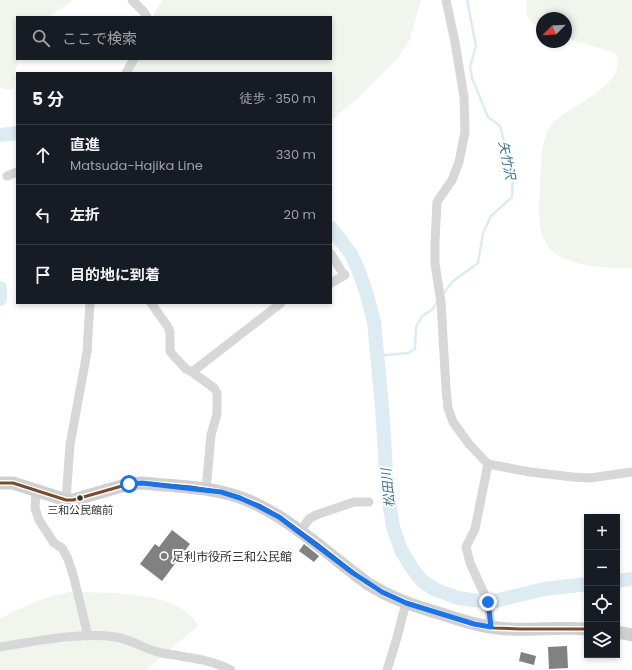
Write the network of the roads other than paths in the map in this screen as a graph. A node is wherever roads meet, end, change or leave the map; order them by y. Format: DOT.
graph roads {
  1 [pos="132,0"];
  2 [pos="446,0"];
  3 [pos="146,16"];
  4 [pos="133,60"];
  5 [pos="127,72"];
  6 [pos="16,172"];
  7 [pos="7,176"];
  8 [pos="332,256"];
  9 [pos="332,282"];
  10 [pos="90,304"];
  11 [pos="152,304"];
  12 [pos="280,304"];
  13 [pos="192,372"];
  14 [pos="488,464"];
  15 [pos="632,472"];
  16 [pos="0,483"];
  17 [pos="206,490"];
  18 [pos="36,491"];
  19 [pos="66,500"];
  20 [pos="369,502"];
  21 [pos="300,532"];
  22 [pos="406,603"];
  23 [pos="491,627"];
  24 [pos="584,629"];
  25 [pos="620,633"];
  26 [pos="632,635"];
  27 [pos="88,636"];
  28 [pos="0,647"];
  29 [pos="231,670"];
  30 [pos="387,670"];
  1 -- 3 [label="street"];
  2 -- 14 [label="street"];
  4 -- 5 [label="street"];
  6 -- 7 [label="street"];
  8 -- 9 [label="street"];
  10 -- 19 [label="street"];
  11 -- 13 [label="street"];
  12 -- 13 [label="street"];
  13 -- 17 [label="street"];
  14 -- 15 [label="street"];
  14 -- 23 [label="street"];
  16 -- 18 [label="main road"];
  17 -- 19 [label="main road"];
  17 -- 21 [label="main road"];
  18 -- 19 [label="main road"];
  18 -- 27 [label="street"];
  20 -- 21 [label="street"];
  21 -- 22 [label="main road"];
  22 -- 23 [label="main road"];
  22 -- 30 [label="street"];
  23 -- 24 [label="main road"];
  25 -- 26 [label="main road"];
  27 -- 28 [label="street"];
  27 -- 29 [label="street"];
}
